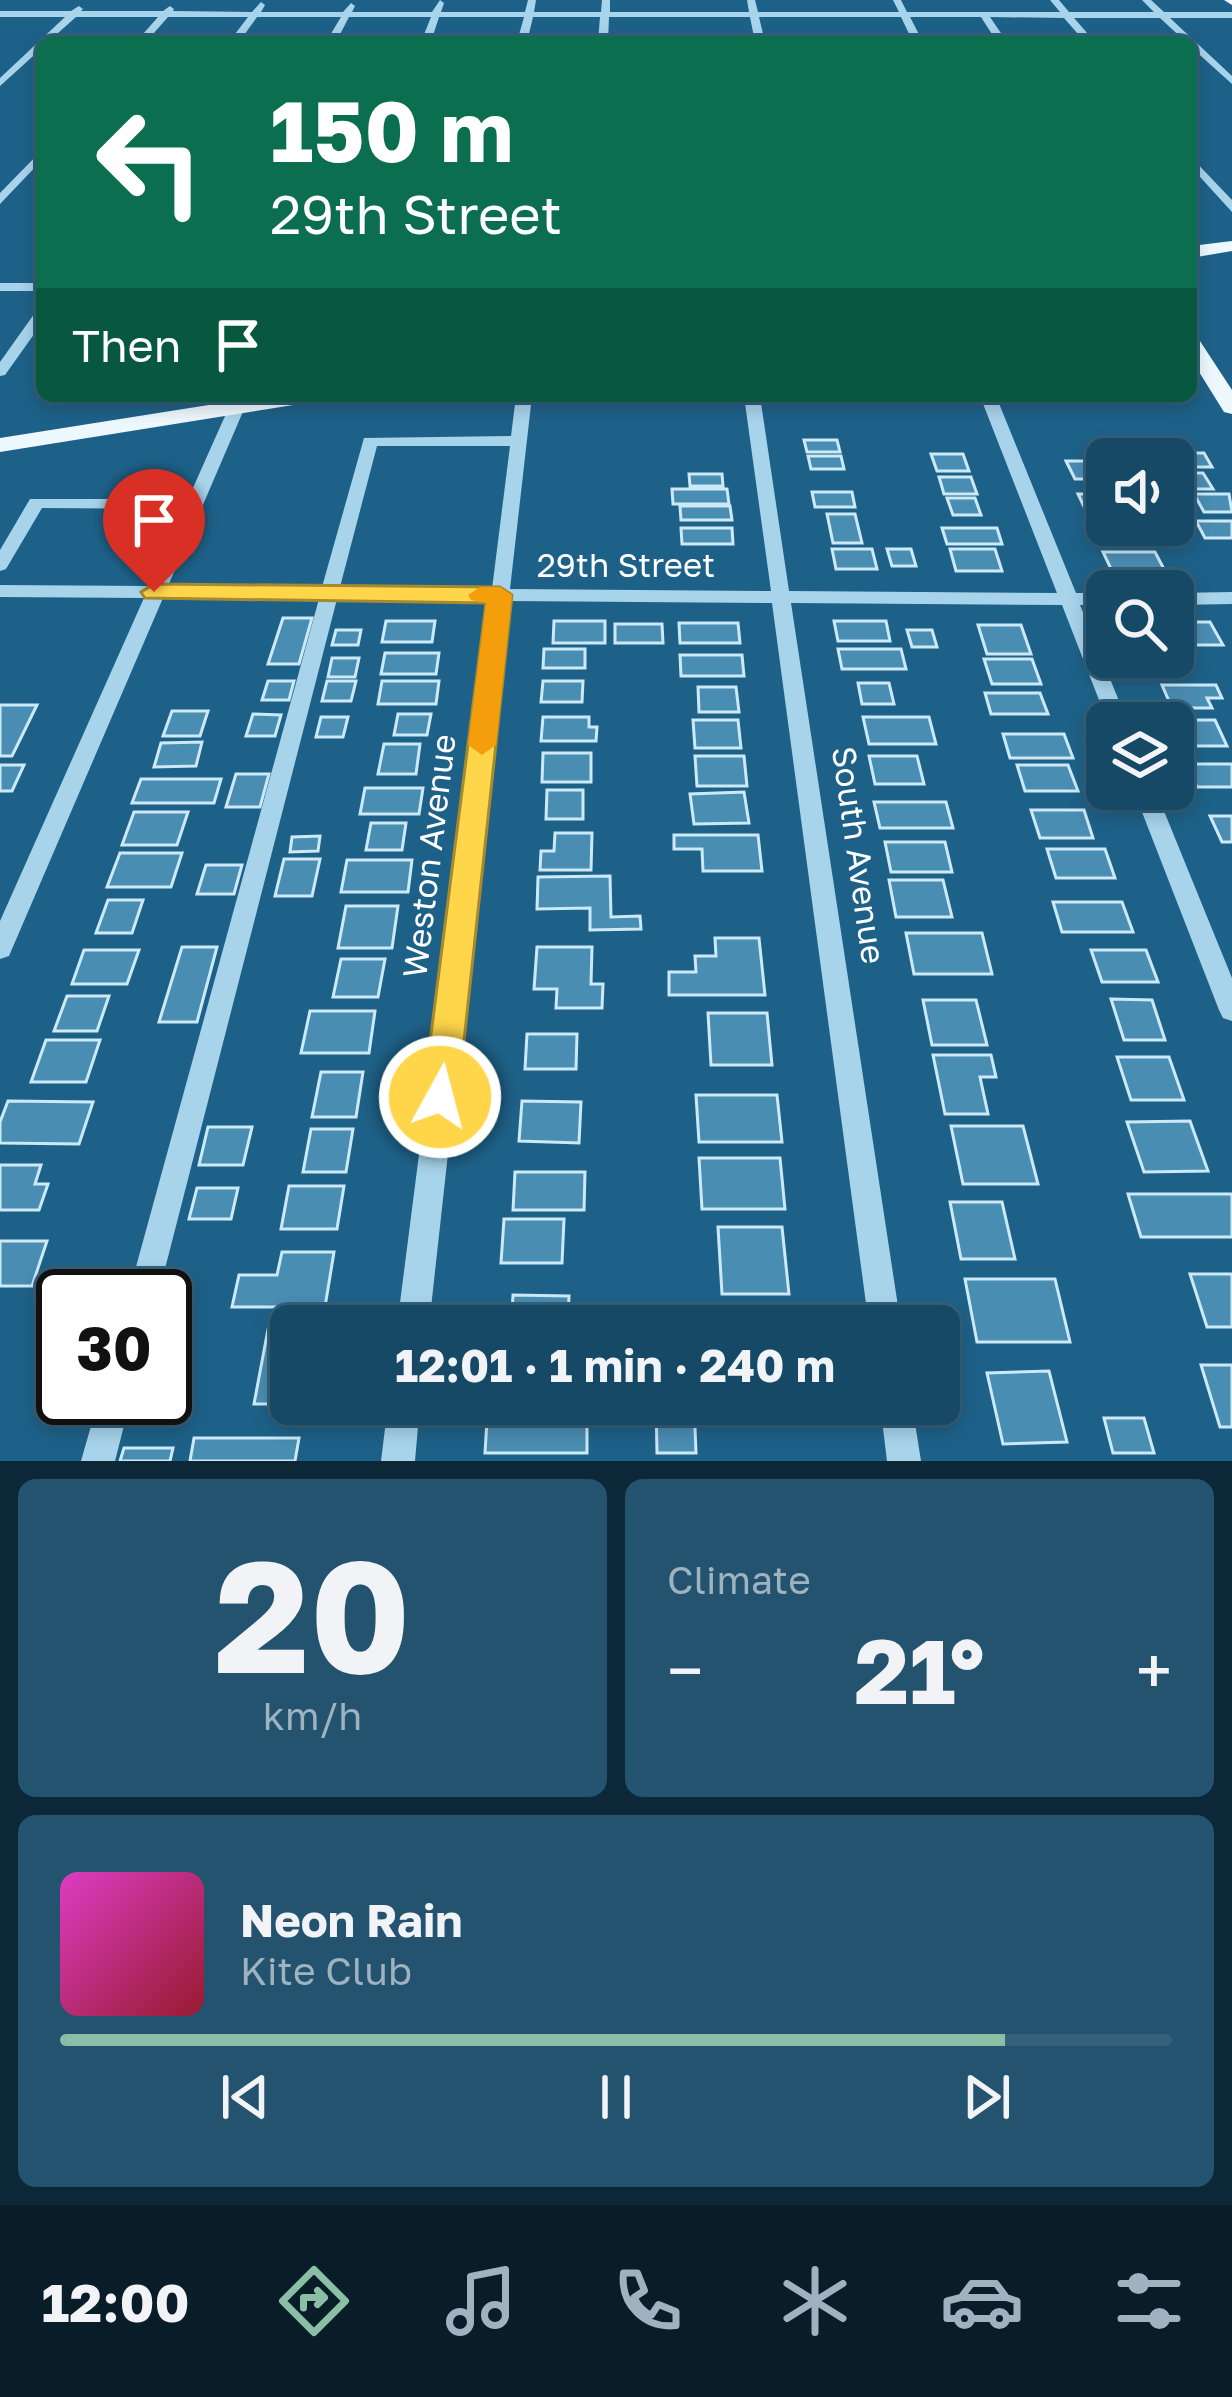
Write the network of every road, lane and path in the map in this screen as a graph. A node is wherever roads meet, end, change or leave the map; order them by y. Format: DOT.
graph roads {
  1 [pos="88,0"];
  2 [pos="178,0"];
  3 [pos="264,0"];
  4 [pos="354,0"];
  5 [pos="442,0"];
  6 [pos="532,0"];
  7 [pos="606,0"];
  8 [pos="751,0"];
  9 [pos="897,0"];
  10 [pos="1054,0"];
  11 [pos="1146,0"];
  12 [pos="2,6"];
  13 [pos="74,14"];
  14 [pos="166,14"];
  15 [pos="254,14"];
  16 [pos="346,14"];
  17 [pos="436,14"];
  18 [pos="529,14"];
  19 [pos="605,14"];
  20 [pos="754,15"];
  21 [pos="904,15"];
  22 [pos="985,15"];
  23 [pos="1067,15"];
  24 [pos="1162,15"];
  25 [pos="1232,15"];
  26 [pos="50,36"];
  27 [pos="146,36"];
  28 [pos="238,36"];
  29 [pos="334,36"];
  30 [pos="428,36"];
  31 [pos="524,36"];
  32 [pos="603,36"];
  33 [pos="759,36"];
  34 [pos="915,36"];
  35 [pos="998,36"];
  36 [pos="1085,36"];
  37 [pos="1185,36"];
  38 [pos="1197,48"];
  39 [pos="36,49"];
  40 [pos="1232,81"];
  41 [pos="0,82"];
  42 [pos="36,160"];
  43 [pos="1197,167"];
  44 [pos="0,200"];
  45 [pos="1232,208"];
  46 [pos="1232,246"];
  47 [pos="1197,251"];
  48 [pos="0,287"];
  49 [pos="36,287"];
  50 [pos="36,321"];
  51 [pos="36,341"];
  52 [pos="21,342"];
  53 [pos="1197,352"];
  54 [pos="0,372"];
  55 [pos="267,402"];
  56 [pos="523,402"];
  57 [pos="753,402"];
  58 [pos="990,402"];
  59 [pos="237,407"];
  60 [pos="1232,407"];
  61 [pos="518,441"];
  62 [pos="0,445"];
  63 [pos="193,504"];
  64 [pos="0,521"];
  65 [pos="26,522"];
  66 [pos="0,565"];
  67 [pos="0,591"];
  68 [pos="154,592"];
  69 [pos="331,593"];
  70 [pos="500,595"];
  71 [pos="783,596"];
  72 [pos="1232,598"];
  73 [pos="1069,599"];
  74 [pos="1086,599"];
  75 [pos="1194,599"];
  76 [pos="1110,702"];
  77 [pos="1152,810"];
  78 [pos="0,949"];
  79 [pos="1232,1010"];
  80 [pos="149,1269"];
  81 [pos="415,1305"];
  82 [pos="883,1305"];
  83 [pos="108,1425"];
  84 [pos="402,1425"];
  85 [pos="899,1425"];
  86 [pos="98,1461"];
  87 [pos="398,1461"];
  88 [pos="904,1461"];
  1 -- 13 [label="street"];
  2 -- 14 [label="street"];
  3 -- 15 [label="street"];
  4 -- 16 [label="street"];
  5 -- 17 [label="street"];
  6 -- 18 [label="street"];
  7 -- 19 [label="street"];
  8 -- 20 [label="street"];
  9 -- 21 [label="street"];
  10 -- 23 [label="street"];
  11 -- 24 [label="street"];
  12 -- 13 [label="street"];
  13 -- 14 [label="street"];
  13 -- 26 [label="street"];
  14 -- 15 [label="street"];
  14 -- 27 [label="street"];
  15 -- 16 [label="street"];
  15 -- 28 [label="street"];
  16 -- 17 [label="street"];
  16 -- 29 [label="street"];
  17 -- 18 [label="street"];
  17 -- 30 [label="street"];
  18 -- 19 [label="street"];
  18 -- 31 [label="street"];
  19 -- 20 [label="street"];
  19 -- 32 [label="street"];
  20 -- 21 [label="street"];
  20 -- 33 [label="street"];
  21 -- 22 [label="street"];
  21 -- 34 [label="street"];
  22 -- 23 [label="street"];
  22 -- 35 [label="street"];
  23 -- 24 [label="street"];
  23 -- 36 [label="street"];
  24 -- 25 [label="street"];
  24 -- 37 [label="street"];
  38 -- 40 [label="street"];
  39 -- 41 [label="street"];
  42 -- 44 [label="street"];
  43 -- 45 [label="street"];
  46 -- 47 [label="main road"];
  48 -- 49 [label="street"];
  50 -- 52 [label="street"];
  51 -- 52 [label="street"];
  52 -- 54 [label="street"];
  53 -- 60 [label="main road"];
  55 -- 59 [label="main road"];
  56 -- 61 [label="street, Weston Avenue"];
  57 -- 71 [label="street, South Avenue"];
  58 -- 73 [label="street"];
  59 -- 62 [label="main road"];
  59 -- 63 [label="street"];
  61 -- 69 [label="street"];
  61 -- 70 [label="street, Weston Avenue"];
  63 -- 65 [label="street"];
  63 -- 68 [label="street"];
  64 -- 65 [label="street"];
  65 -- 66 [label="street"];
  67 -- 68 [label="street, 29th Street"];
  68 -- 69 [label="street, 29th Street"];
  68 -- 78 [label="street"];
  69 -- 70 [label="street, 29th Street"];
  69 -- 80 [label="street"];
  70 -- 71 [label="street, 29th Street"];
  70 -- 81 [label="street, Weston Avenue"];
  71 -- 73 [label="street, 29th Street"];
  71 -- 82 [label="street, South Avenue"];
  72 -- 75 [label="street"];
  73 -- 74 [label="street, 29th Street"];
  73 -- 76 [label="street"];
  77 -- 79 [label="street"];
  83 -- 86 [label="street"];
  84 -- 87 [label="street"];
  85 -- 88 [label="street"];
}
